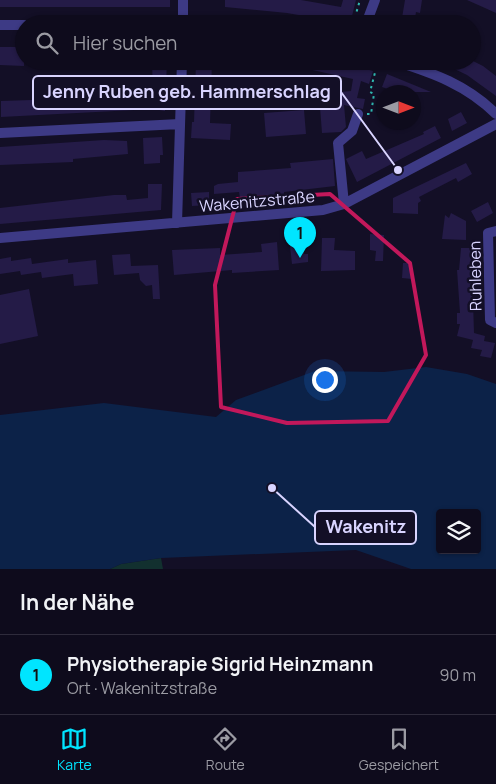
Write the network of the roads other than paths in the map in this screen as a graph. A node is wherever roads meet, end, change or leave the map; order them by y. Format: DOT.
graph roads {
  1 [pos="183,0"];
  2 [pos="375,0"];
  3 [pos="183,15"];
  4 [pos="369,15"];
  5 [pos="0,25"];
  6 [pos="15,25"];
  7 [pos="182,70"];
  8 [pos="423,70"];
  9 [pos="358,114"];
  10 [pos="496,114"];
  11 [pos="180,124"];
  12 [pos="496,124"];
  13 [pos="0,134"];
  14 [pos="344,204"];
  15 [pos="177,223"];
  16 [pos="496,230"];
  17 [pos="0,238"];
  18 [pos="496,323"];
  1 -- 3 [label="street"];
  2 -- 4 [label="street"];
  5 -- 6 [label="street"];
  7 -- 11 [label="street"];
  8 -- 10 [label="street"];
  9 -- 14 [label="street"];
  11 -- 13 [label="street"];
  11 -- 15 [label="street"];
  12 -- 14 [label="street, Wakenitzstraße"];
  14 -- 15 [label="street, Wakenitzstraße"];
  15 -- 17 [label="street, Wakenitzstraße"];
  16 -- 18 [label="street, Ruhleben"];
}
